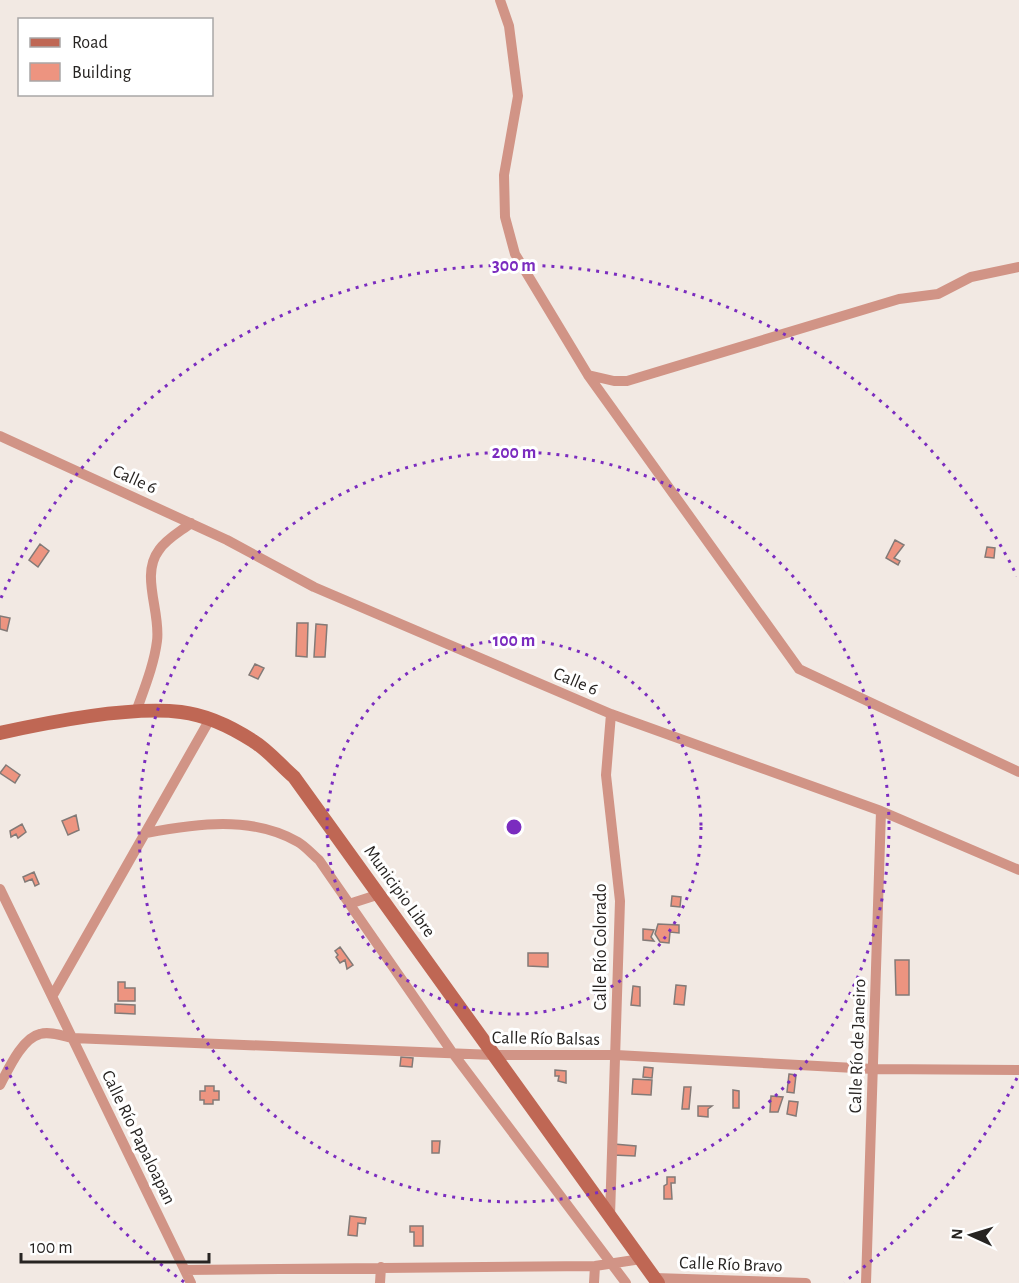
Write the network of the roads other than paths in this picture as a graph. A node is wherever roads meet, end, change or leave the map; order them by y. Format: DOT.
graph roads {
  1 [pos="500,0"];
  2 [pos="1019,267"];
  3 [pos="588,375"];
  4 [pos="0,436"];
  5 [pos="191,523"];
  6 [pos="136,712"];
  7 [pos="611,714"];
  8 [pos="210,719"];
  9 [pos="0,733"];
  10 [pos="1019,772"];
  11 [pos="881,810"];
  12 [pos="146,833"];
  13 [pos="1019,870"];
  14 [pos="0,889"];
  15 [pos="380,894"];
  16 [pos="349,904"];
  17 [pos="53,995"];
  18 [pos="72,1038"];
  19 [pos="452,1052"];
  20 [pos="494,1055"];
  21 [pos="616,1055"];
  22 [pos="5,1068"];
  23 [pos="873,1069"];
  24 [pos="1019,1070"];
  25 [pos="0,1085"];
  26 [pos="610,1216"];
  27 [pos="641,1258"];
  28 [pos="612,1263"];
  29 [pos="595,1266"];
  30 [pos="381,1267"];
  31 [pos="185,1270"];
  32 [pos="657,1281"];
  33 [pos="191,1283"];
  34 [pos="380,1283"];
  35 [pos="594,1283"];
  36 [pos="626,1283"];
  37 [pos="806,1283"];
  38 [pos="866,1283"];
  1 -- 3 [label="street"];
  2 -- 3 [label="street"];
  3 -- 10 [label="street"];
  4 -- 5 [label="street, Calle 6"];
  5 -- 6 [label="street"];
  5 -- 7 [label="street, Calle 6"];
  6 -- 8 [label="street, Municipio Libre"];
  6 -- 9 [label="street, Municipio Libre"];
  7 -- 11 [label="street, Calle 6"];
  7 -- 21 [label="street, Calle Río Colorado"];
  8 -- 12 [label="street"];
  8 -- 15 [label="street, Municipio Libre"];
  11 -- 13 [label="street, Calle 6"];
  11 -- 23 [label="street, Calle Río de Janeiro"];
  12 -- 16 [label="street"];
  12 -- 17 [label="street"];
  14 -- 17 [label="street, Calle Río Papaloapan"];
  15 -- 16 [label="street"];
  15 -- 20 [label="street, Municipio Libre"];
  16 -- 19 [label="street"];
  17 -- 18 [label="street, Calle Río Papaloapan"];
  18 -- 19 [label="street, Calle Río Balsas"];
  18 -- 22 [label="street, Calle Río Balsas"];
  18 -- 31 [label="street, Calle Río Papaloapan"];
  19 -- 20 [label="street, Calle Río Balsas"];
  19 -- 28 [label="street"];
  20 -- 21 [label="street, Calle Río Balsas"];
  20 -- 26 [label="street, Municipio Libre"];
  21 -- 23 [label="street, Calle Río Balsas"];
  21 -- 26 [label="street, Calle Río Colorado"];
  22 -- 25 [label="street"];
  23 -- 24 [label="street, Calle Río Balsas"];
  23 -- 38 [label="street, Calle Río de Janeiro"];
  26 -- 27 [label="street, Municipio Libre"];
  27 -- 28 [label="street"];
  27 -- 32 [label="street, Municipio Libre"];
  28 -- 29 [label="street"];
  28 -- 36 [label="street"];
  29 -- 30 [label="street"];
  29 -- 35 [label="street"];
  30 -- 31 [label="street"];
  30 -- 34 [label="street"];
  31 -- 33 [label="street, Calle Río Papaloapan"];
  32 -- 37 [label="street, Calle Río Bravo"];
}
